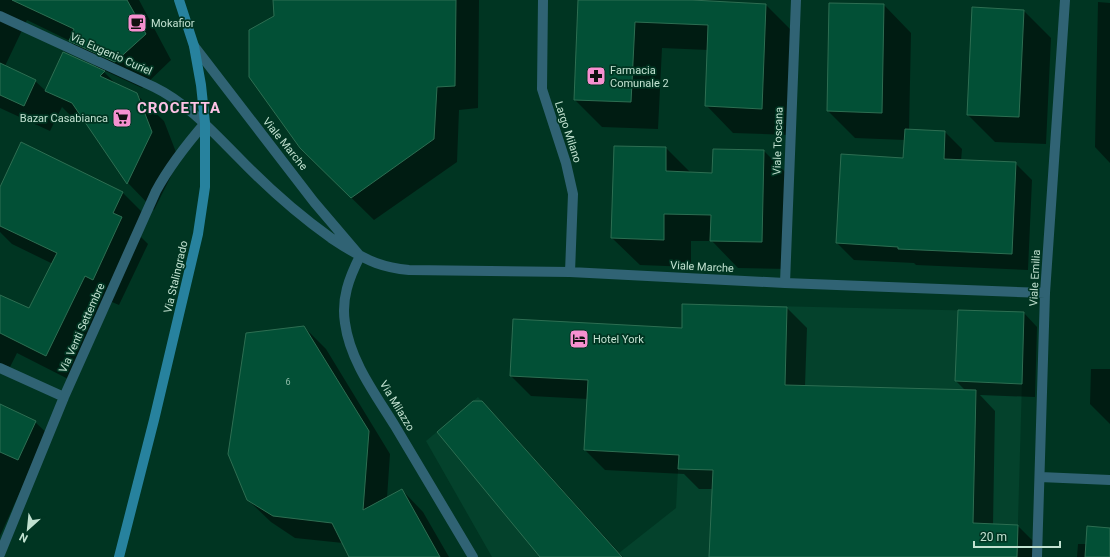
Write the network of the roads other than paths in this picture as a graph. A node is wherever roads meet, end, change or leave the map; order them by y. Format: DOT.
graph roads {
  1 [pos="179,0"];
  2 [pos="543,0"];
  3 [pos="796,0"];
  4 [pos="1065,0"];
  5 [pos="0,16"];
  6 [pos="194,46"];
  7 [pos="205,123"];
  8 [pos="360,256"];
  9 [pos="570,272"];
  10 [pos="785,283"];
  11 [pos="1045,292"];
  12 [pos="0,368"];
  13 [pos="64,397"];
  14 [pos="1040,477"];
  15 [pos="1110,480"];
  16 [pos="0,554"];
  17 [pos="119,557"];
  18 [pos="473,557"];
  19 [pos="1037,557"];
  1 -- 6 [label="main road, Via Stalingrado"];
  2 -- 9 [label="street, Largo Milano"];
  3 -- 10 [label="street, Viale Toscana"];
  4 -- 11 [label="street, Viale Emilia"];
  5 -- 7 [label="street, Via Eugenio Curiel"];
  6 -- 7 [label="main road, Via Stalingrado"];
  6 -- 8 [label="street, Viale Marche"];
  7 -- 8 [label="street, Viale Marche"];
  7 -- 13 [label="street, Via Venti Settembre"];
  7 -- 17 [label="main road, Via Stalingrado"];
  8 -- 9 [label="street, Viale Marche"];
  8 -- 18 [label="street, Via Milazzo"];
  9 -- 10 [label="street, Viale Marche"];
  10 -- 11 [label="street, Viale Marche"];
  11 -- 14 [label="street, Viale Emilia"];
  12 -- 13 [label="street"];
  13 -- 16 [label="street, Via Venti Settembre"];
  14 -- 15 [label="street"];
  14 -- 19 [label="street, Viale Emilia"];
}
